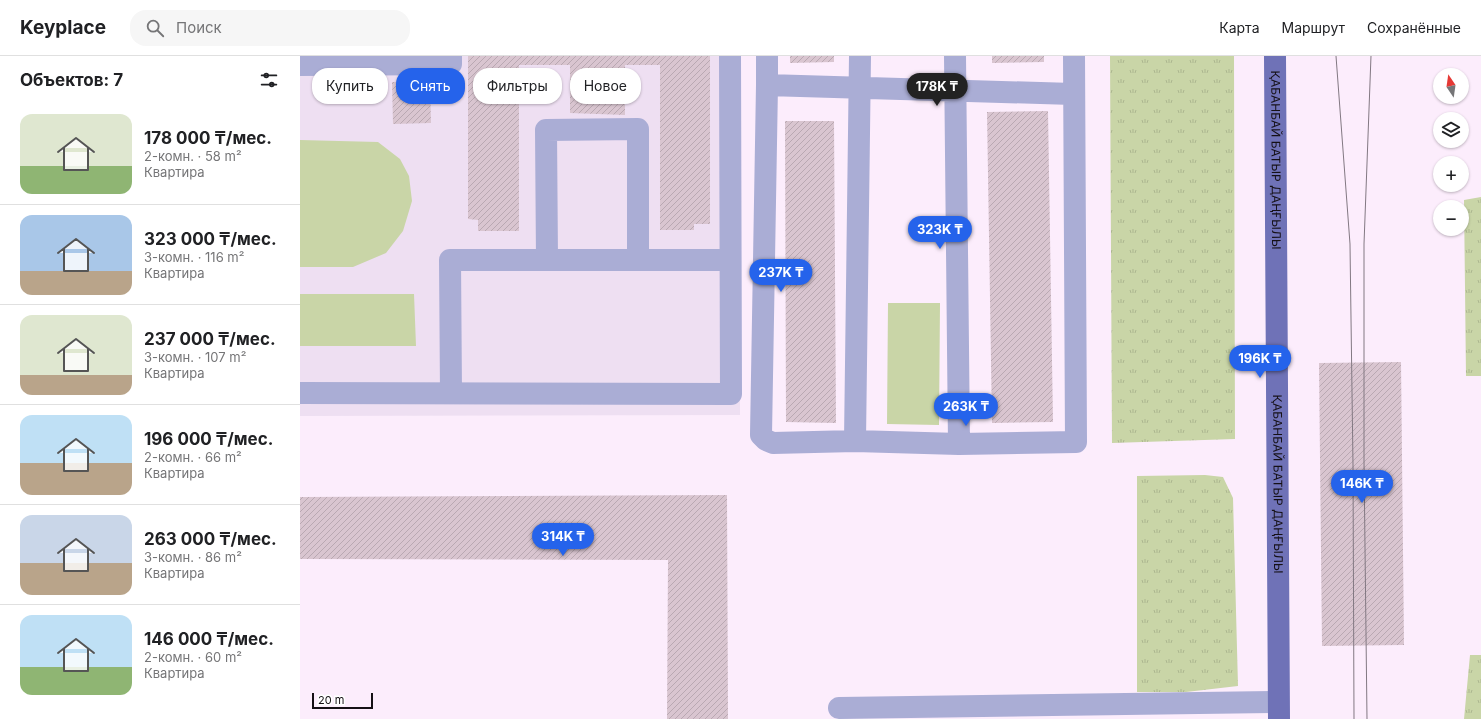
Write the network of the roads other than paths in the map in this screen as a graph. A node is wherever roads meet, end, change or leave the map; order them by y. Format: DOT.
graph roads {
  1 [pos="451,56"];
  2 [pos="730,56"];
  3 [pos="767,56"];
  4 [pos="860,56"];
  5 [pos="955,56"];
  6 [pos="1074,56"];
  7 [pos="1275,56"];
  8 [pos="300,65"];
  9 [pos="767,85"];
  10 [pos="860,88"];
  11 [pos="955,91"];
  12 [pos="1073,94"];
  13 [pos="547,260"];
  14 [pos="638,260"];
  15 [pos="730,260"];
  16 [pos="300,393"];
  17 [pos="451,393"];
  18 [pos="855,441"];
  19 [pos="959,444"];
  20 [pos="839,708"];
  21 [pos="1278,710"];
  1 -- 8 [label="street"];
  2 -- 15 [label="street"];
  3 -- 9 [label="street"];
  4 -- 10 [label="street"];
  5 -- 11 [label="street"];
  6 -- 12 [label="street"];
  7 -- 21 [label="main road, ҚАБАНБАЙ БАТЫР ДАҢҒЫЛЫ"];
  9 -- 10 [label="street"];
  9 -- 18 [label="street"];
  10 -- 11 [label="street"];
  10 -- 18 [label="street"];
  11 -- 12 [label="street"];
  11 -- 19 [label="street"];
  12 -- 19 [label="street"];
  13 -- 14 [label="street"];
  13 -- 14 [label="street"];
  13 -- 17 [label="street"];
  14 -- 15 [label="street"];
  15 -- 17 [label="street"];
  16 -- 17 [label="street"];
  18 -- 19 [label="street"];
  20 -- 21 [label="street"];
}
